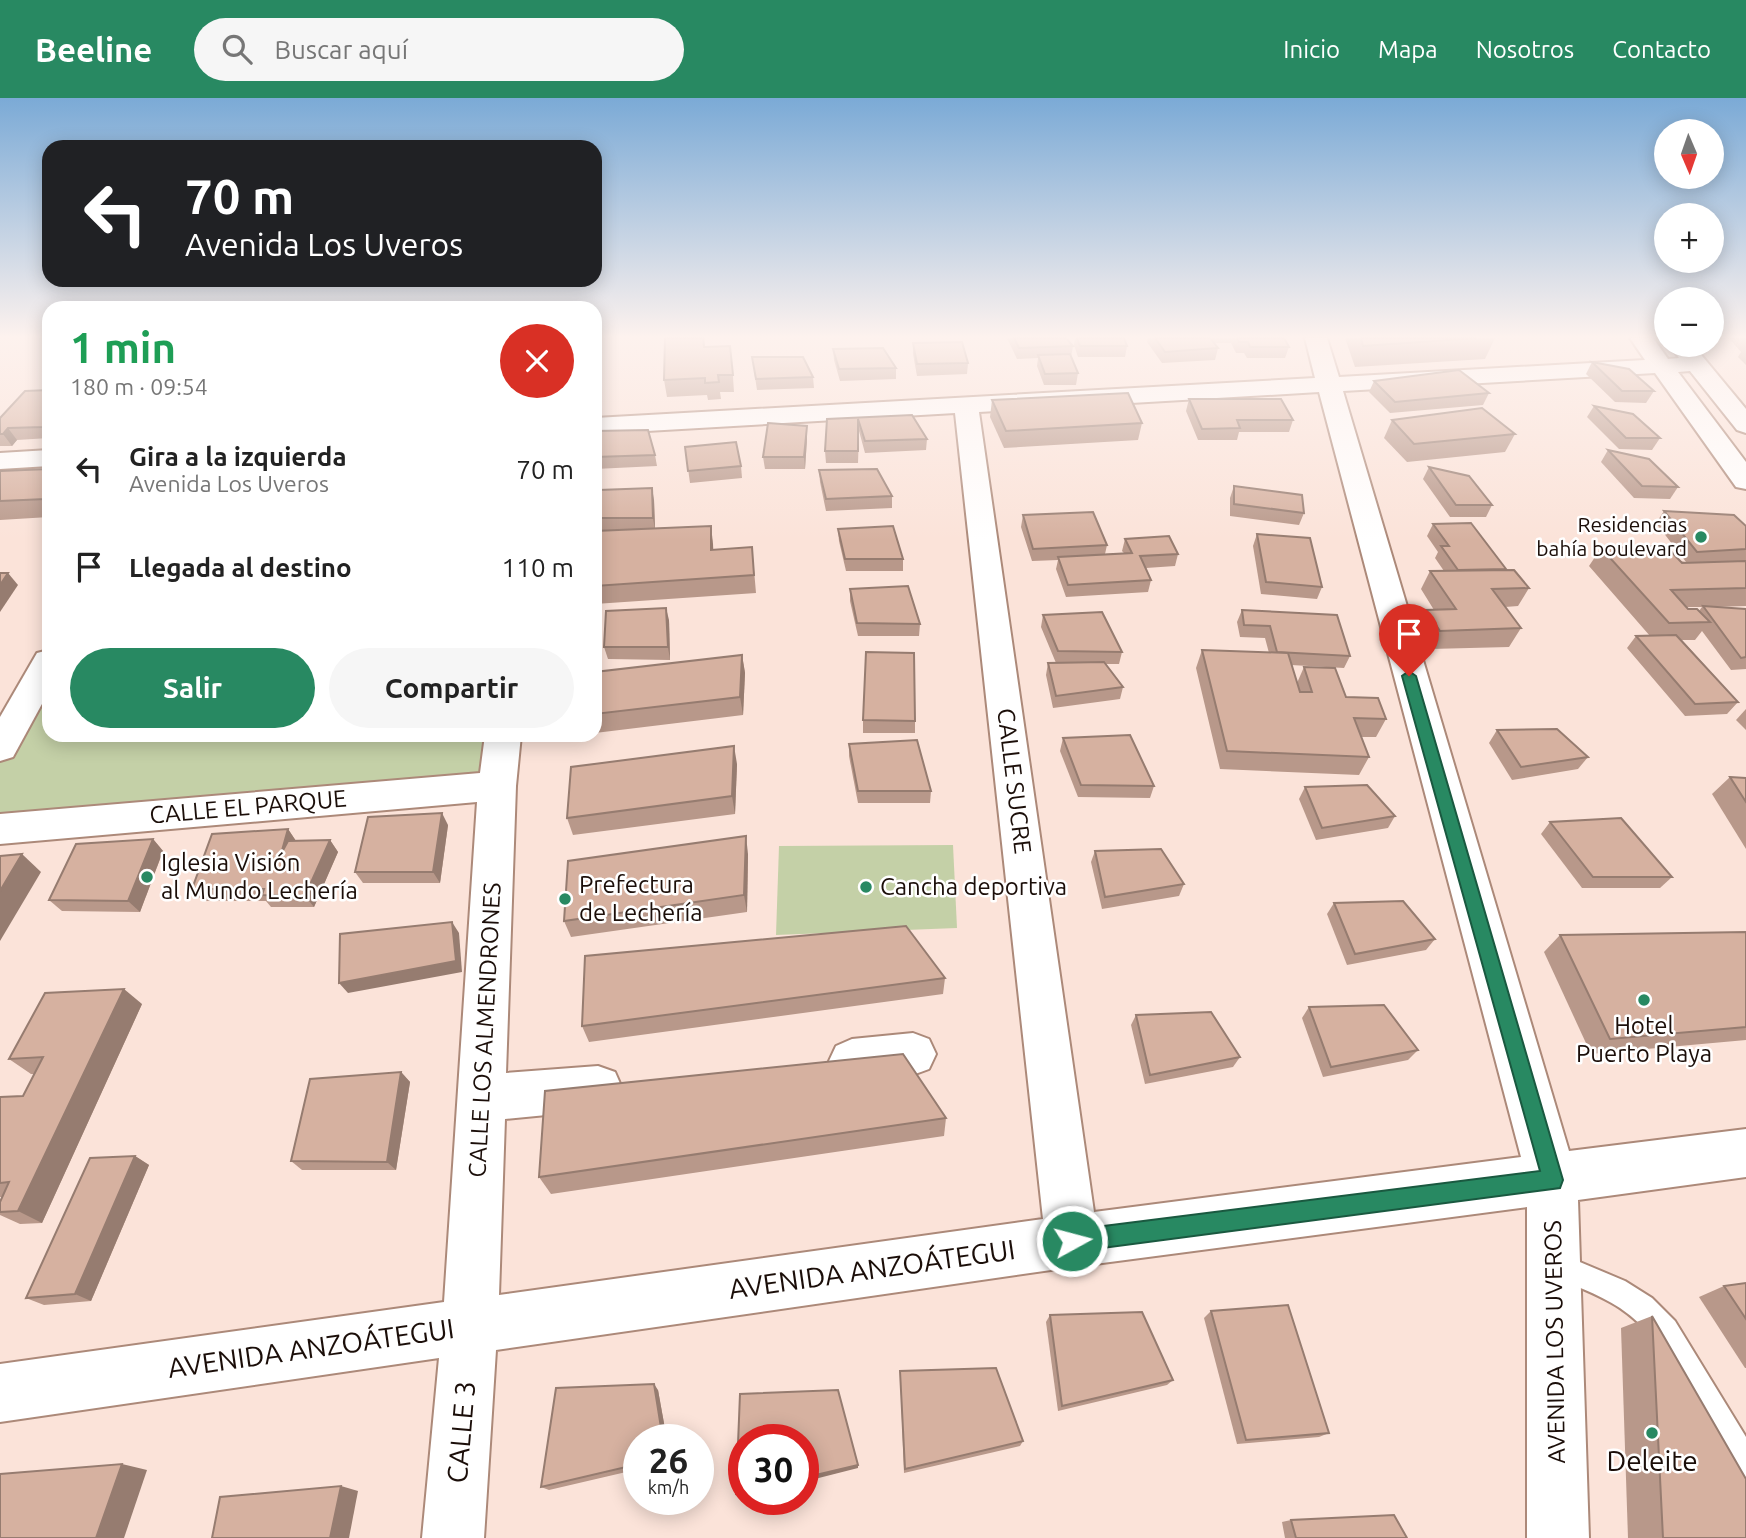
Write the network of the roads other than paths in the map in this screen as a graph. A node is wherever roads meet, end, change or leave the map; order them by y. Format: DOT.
graph roads {
  1 [pos="962,405"];
  2 [pos="966,405"];
  3 [pos="1332,405"];
  4 [pos="1690,405"];
  5 [pos="1730,405"];
  6 [pos="1746,425"];
  7 [pos="602,426"];
  8 [pos="42,458"];
  9 [pos="0,461"];
  10 [pos="1746,481"];
  11 [pos="42,673"];
  12 [pos="502,742"];
  13 [pos="0,748"];
  14 [pos="497,786"];
  15 [pos="0,829"];
  16 [pos="913,1054"];
  17 [pos="805,1066"];
  18 [pos="643,1083"];
  19 [pos="481,1098"];
  20 [pos="1746,1153"];
  21 [pos="1552,1180"];
  22 [pos="1072,1241"];
  23 [pos="1554,1264"];
  24 [pos="470,1326"];
  25 [pos="0,1393"];
  26 [pos="1746,1465"];
  27 [pos="453,1538"];
  28 [pos="1558,1538"];
  1 -- 7 [label="street"];
  2 -- 22 [label="street, CALLE SUCRE"];
  3 -- 21 [label="street, AVENIDA LOS UVEROS"];
  4 -- 10 [label="street"];
  5 -- 6 [label="street"];
  8 -- 9 [label="street"];
  11 -- 13 [label="street"];
  12 -- 14 [label="street, CALLE LOS ALMENDRONES"];
  14 -- 15 [label="street, CALLE EL PARQUE"];
  14 -- 19 [label="street, CALLE LOS ALMENDRONES"];
  16 -- 17 [label="street"];
  18 -- 19 [label="street"];
  19 -- 24 [label="street, CALLE LOS ALMENDRONES"];
  20 -- 21 [label="street, AVENIDA ANZOÁTEGUI"];
  21 -- 22 [label="street, AVENIDA ANZOÁTEGUI"];
  21 -- 23 [label="street, AVENIDA LOS UVEROS"];
  22 -- 24 [label="street, AVENIDA ANZOÁTEGUI"];
  23 -- 26 [label="lane"];
  23 -- 28 [label="street, AVENIDA LOS UVEROS"];
  24 -- 25 [label="street, AVENIDA ANZOÁTEGUI"];
  24 -- 27 [label="street, CALLE 3"];
}
